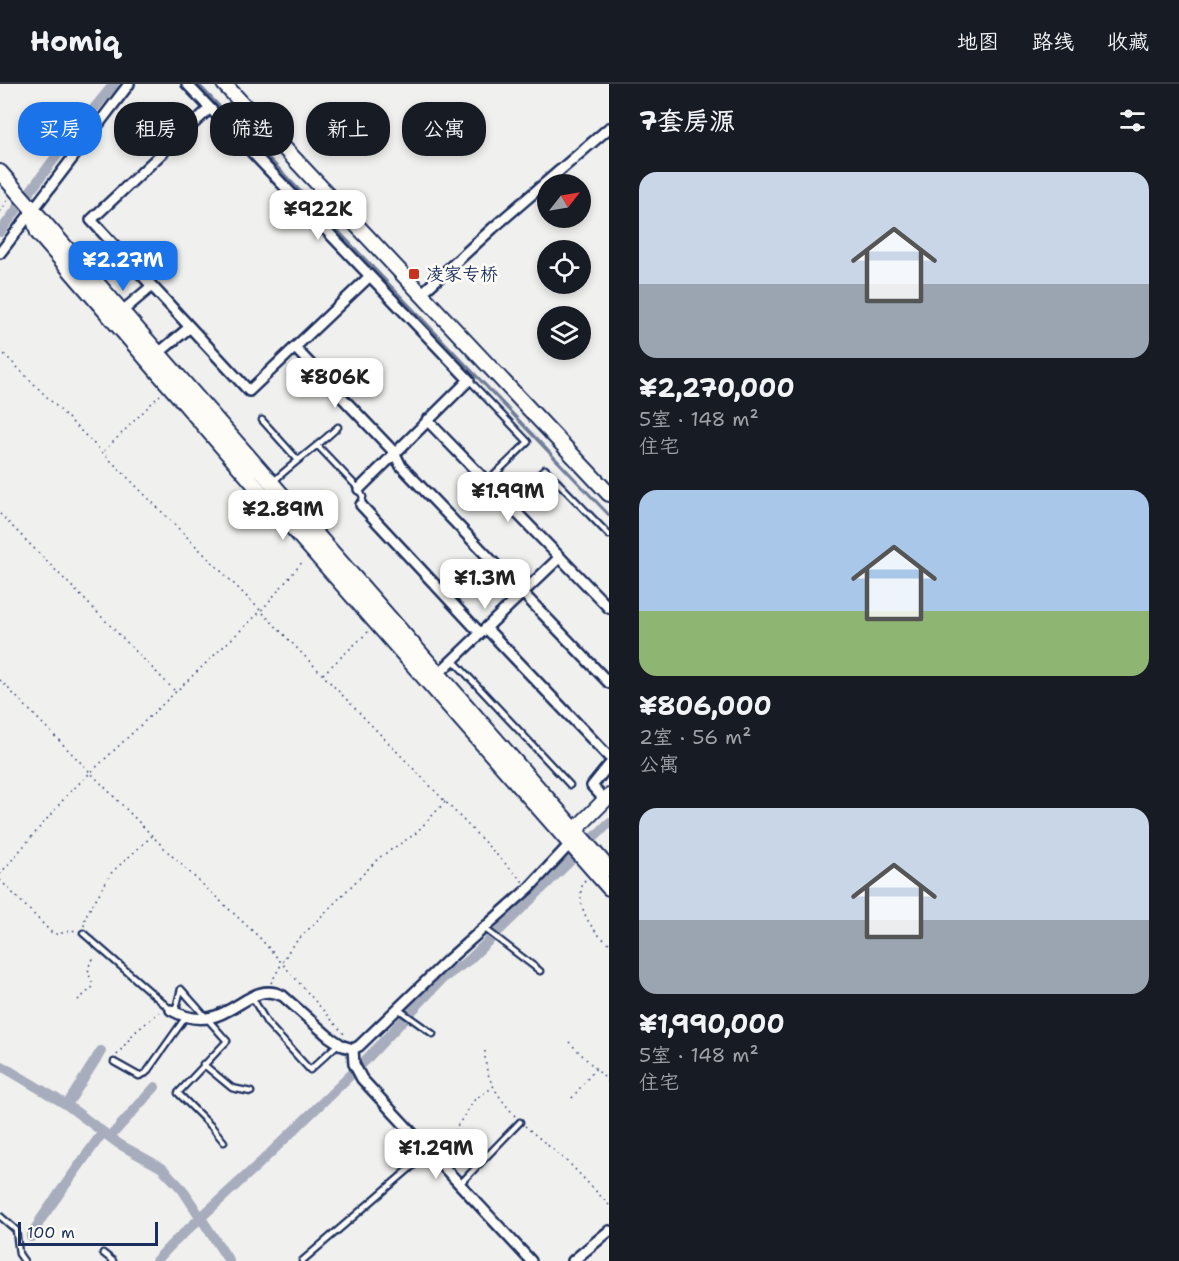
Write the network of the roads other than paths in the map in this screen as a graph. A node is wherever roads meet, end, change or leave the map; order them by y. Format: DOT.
graph roads {
  1 [pos="129,84"];
  2 [pos="187,84"];
  3 [pos="224,84"];
  4 [pos="210,108"];
  5 [pos="609,128"];
  6 [pos="256,156"];
  7 [pos="0,172"];
  8 [pos="32,211"];
  9 [pos="0,253"];
  10 [pos="370,276"];
  11 [pos="152,286"];
  12 [pos="420,295"];
  13 [pos="117,315"];
  14 [pos="190,327"];
  15 [pos="295,348"];
  16 [pos="154,358"];
  17 [pos="469,380"];
  18 [pos="262,420"];
  19 [pos="427,420"];
  20 [pos="338,427"];
  21 [pos="318,446"];
  22 [pos="394,452"];
  23 [pos="297,459"];
  24 [pos="487,482"];
  25 [pos="272,483"];
  26 [pos="359,489"];
  27 [pos="261,493"];
  28 [pos="609,494"];
  29 [pos="508,504"];
  30 [pos="361,505"];
  31 [pos="609,536"];
  32 [pos="560,557"];
  33 [pos="523,593"];
  34 [pos="609,608"];
  35 [pos="483,631"];
  36 [pos="453,660"];
  37 [pos="434,678"];
  38 [pos="609,683"];
  39 [pos="609,757"];
  40 [pos="609,765"];
  41 [pos="570,785"];
  42 [pos="607,798"];
  43 [pos="587,851"];
  44 [pos="609,869"];
  45 [pos="609,888"];
  46 [pos="487,930"];
  47 [pos="83,933"];
  48 [pos="540,971"];
  49 [pos="252,997"];
  50 [pos="171,1009"];
  51 [pos="400,1011"];
  52 [pos="185,1018"];
  53 [pos="209,1019"];
  54 [pos="433,1035"];
  55 [pos="339,1043"];
  56 [pos="353,1048"];
  57 [pos="114,1062"];
  58 [pos="203,1064"];
  59 [pos="251,1092"];
  60 [pos="520,1122"];
  61 [pos="224,1142"];
  62 [pos="432,1155"];
  63 [pos="459,1185"];
  64 [pos="0,1216"];
  65 [pos="609,1231"];
  66 [pos="102,1253"];
  67 [pos="24,1261"];
  68 [pos="113,1261"];
  69 [pos="302,1261"];
  70 [pos="531,1261"];
  71 [pos="573,1261"];
  1 -- 8 [label="street"];
  2 -- 4 [label="street"];
  3 -- 12 [label="street"];
  4 -- 11 [label="street"];
  5 -- 12 [label="street"];
  6 -- 10 [label="street"];
  7 -- 8 [label="street"];
  8 -- 9 [label="street"];
  8 -- 13 [label="street"];
  10 -- 15 [label="street"];
  10 -- 17 [label="street"];
  11 -- 13 [label="street"];
  11 -- 14 [label="street"];
  12 -- 28 [label="street"];
  13 -- 16 [label="street"];
  14 -- 15 [label="street"];
  14 -- 16 [label="street"];
  15 -- 22 [label="street"];
  16 -- 25 [label="street"];
  16 -- 27 [label="street"];
  17 -- 19 [label="street"];
  17 -- 24 [label="lane"];
  18 -- 23 [label="lane"];
  19 -- 22 [label="street"];
  19 -- 24 [label="street"];
  20 -- 21 [label="lane"];
  21 -- 23 [label="lane"];
  21 -- 26 [label="lane"];
  22 -- 26 [label="street"];
  22 -- 33 [label="street"];
  23 -- 25 [label="lane"];
  24 -- 29 [label="street"];
  25 -- 27 [label="street"];
  25 -- 37 [label="street"];
  26 -- 30 [label="lane"];
  27 -- 37 [label="street"];
  29 -- 31 [label="lane"];
  29 -- 32 [label="street"];
  30 -- 35 [label="street"];
  32 -- 33 [label="street"];
  32 -- 34 [label="street"];
  33 -- 35 [label="street"];
  33 -- 38 [label="street"];
  35 -- 36 [label="street"];
  35 -- 39 [label="street"];
  36 -- 37 [label="street"];
  36 -- 41 [label="lane"];
  37 -- 43 [label="street"];
  40 -- 42 [label="street"];
  42 -- 43 [label="street"];
  43 -- 44 [label="street"];
  43 -- 45 [label="street"];
  43 -- 46 [label="street"];
  46 -- 48 [label="lane"];
  46 -- 51 [label="street"];
  47 -- 50 [label="lane"];
  49 -- 53 [label="street"];
  49 -- 55 [label="street"];
  49 -- 55 [label="lane"];
  50 -- 52 [label="street"];
  50 -- 53 [label="lane"];
  51 -- 54 [label="lane"];
  51 -- 56 [label="street"];
  52 -- 53 [label="street"];
  52 -- 57 [label="lane"];
  53 -- 58 [label="lane"];
  55 -- 56 [label="street"];
  56 -- 62 [label="street"];
  58 -- 59 [label="lane"];
  58 -- 61 [label="lane"];
  60 -- 63 [label="lane"];
  62 -- 63 [label="street"];
  62 -- 69 [label="lane"];
  63 -- 70 [label="street"];
  64 -- 67 [label="lane"];
  65 -- 71 [label="street"];
  66 -- 68 [label="lane"];
}
